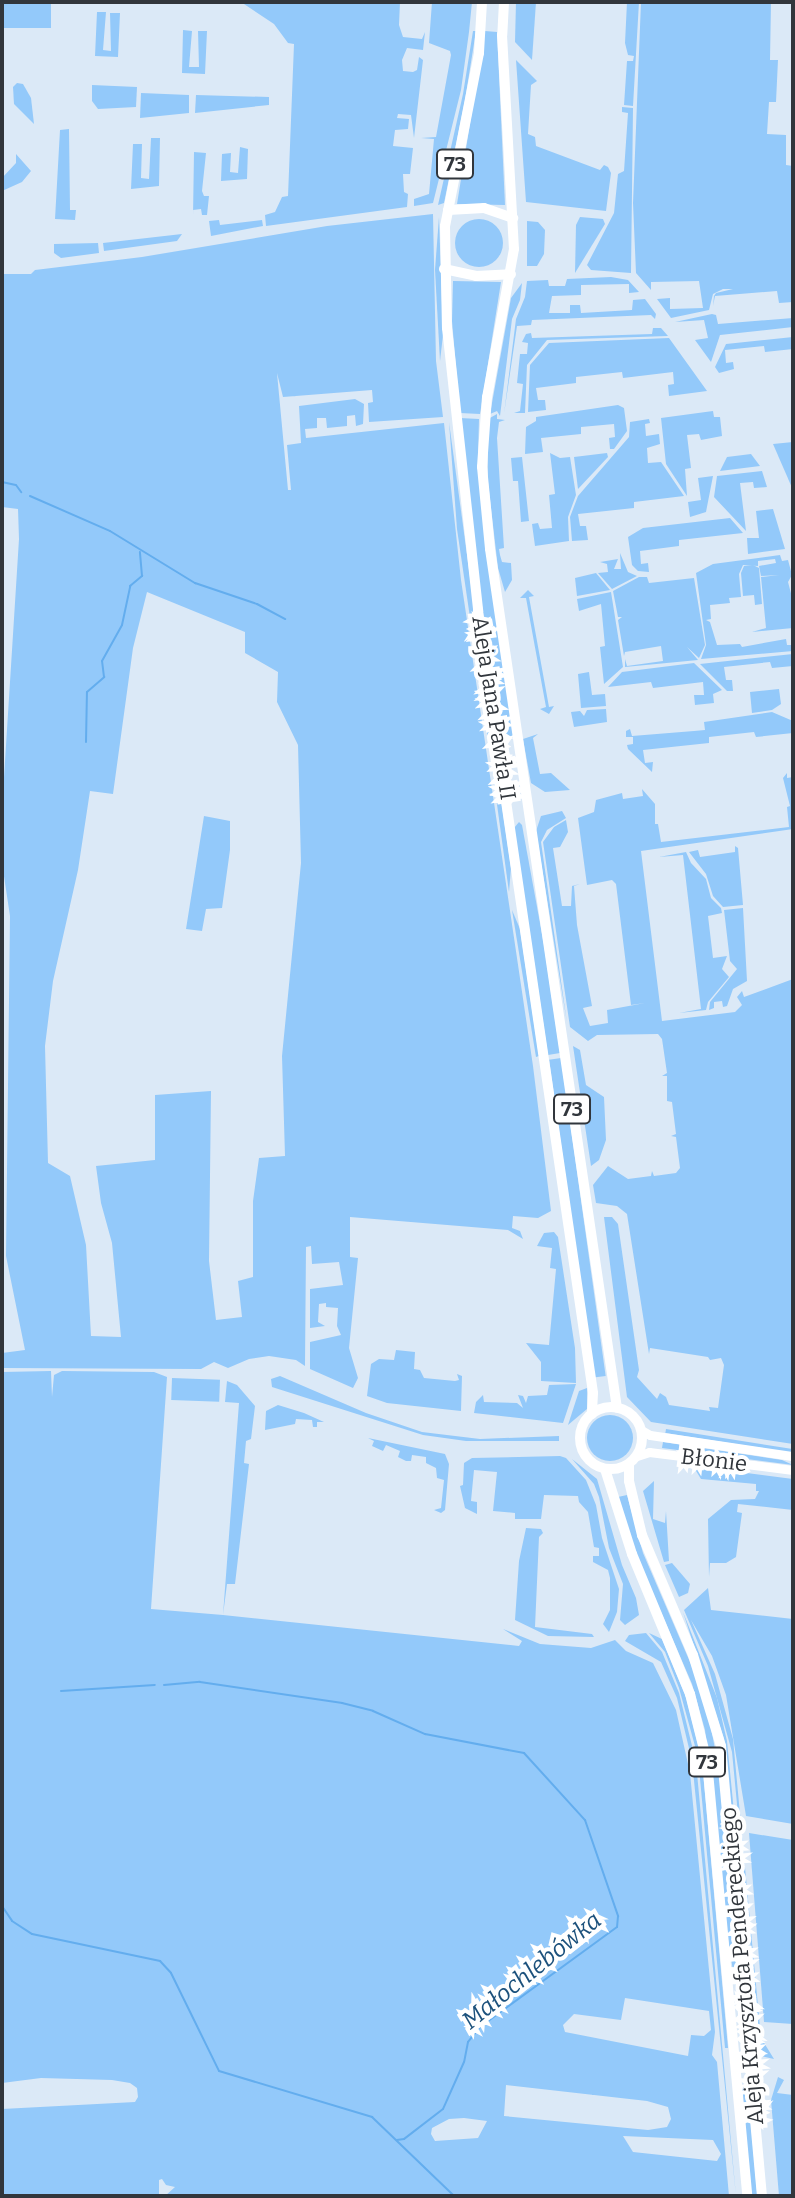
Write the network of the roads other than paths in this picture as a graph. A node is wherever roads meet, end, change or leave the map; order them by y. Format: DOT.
graph roads {
  1 [pos="482,2"];
  2 [pos="504,2"];
  3 [pos="448,210"];
  4 [pos="513,218"];
  5 [pos="444,269"];
  6 [pos="511,274"];
  7 [pos="617,1408"];
  8 [pos="592,1414"];
  9 [pos="641,1430"];
  10 [pos="793,1456"];
  11 [pos="633,1460"];
  12 [pos="605,1469"];
  13 [pos="793,1470"];
  14 [pos="747,2196"];
  15 [pos="762,2196"];
  1 -- 3 [label="main road, Aleja Jana Pawła II / 73"];
  2 -- 4 [label="main road, Aleja Jana Pawła II / 73"];
  3 -- 4 [label="main road"];
  3 -- 5 [label="main road, Aleja Jana Pawła II / 73"];
  4 -- 6 [label="main road, Aleja Jana Pawła II / 73"];
  5 -- 6 [label="main road"];
  5 -- 8 [label="main road, Aleja Jana Pawła II / 73"];
  6 -- 7 [label="main road, Aleja Jana Pawła II / 73"];
  7 -- 8 [label="main road"];
  7 -- 9 [label="main road"];
  8 -- 12 [label="main road, 73"];
  9 -- 10 [label="main road, Błonie"];
  9 -- 11 [label="main road, 73"];
  11 -- 12 [label="main road"];
  11 -- 13 [label="main road, Błonie"];
  11 -- 15 [label="main road, Aleja Krzysztofa Pendereckiego / 73"];
  12 -- 14 [label="main road, Aleja Krzysztofa Pendereckiego / 73"];
}
